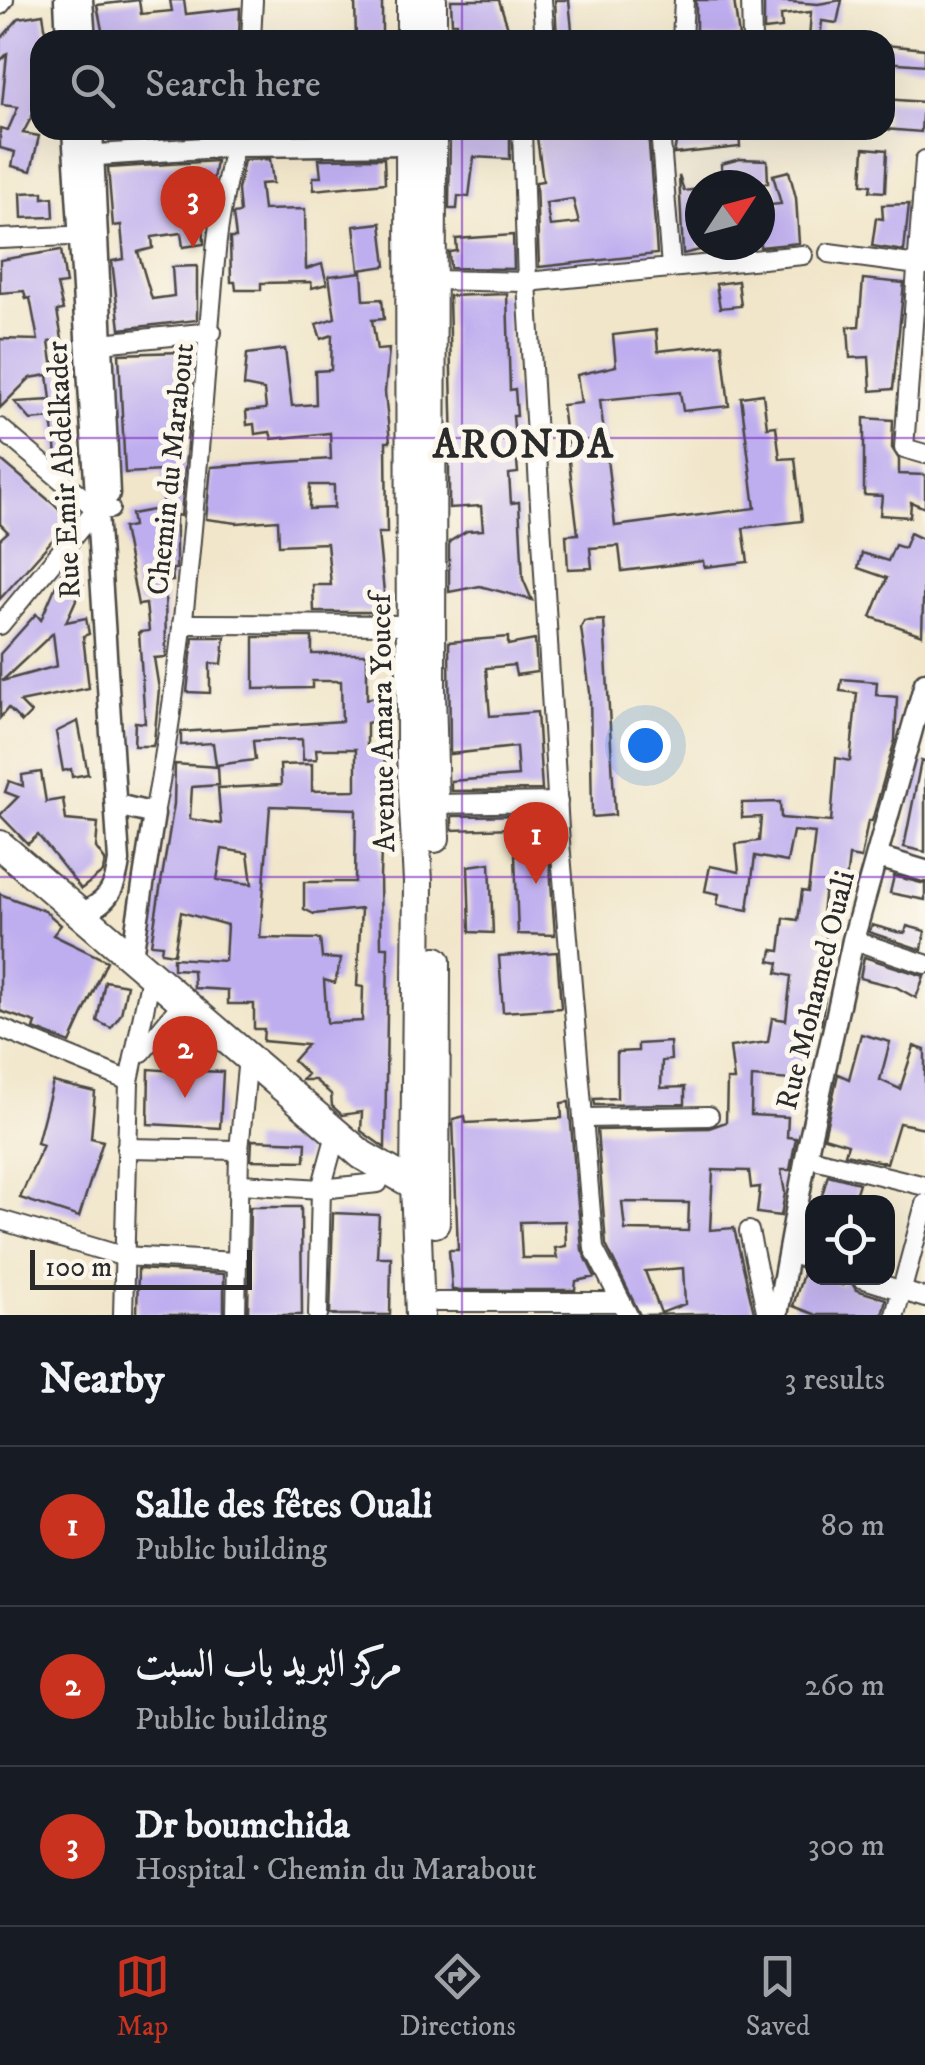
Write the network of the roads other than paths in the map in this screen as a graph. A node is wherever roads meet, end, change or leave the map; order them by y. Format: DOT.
graph roads {
  1 [pos="65,0"];
  2 [pos="82,0"];
  3 [pos="254,0"];
  4 [pos="411,0"];
  5 [pos="432,0"];
  6 [pos="542,0"];
  7 [pos="684,0"];
  8 [pos="751,0"];
  9 [pos="66,30"];
  10 [pos="84,30"];
  11 [pos="252,30"];
  12 [pos="411,30"];
  13 [pos="432,30"];
  14 [pos="544,30"];
  15 [pos="682,30"];
  16 [pos="752,30"];
  17 [pos="77,140"];
  18 [pos="89,140"];
  19 [pos="219,140"];
  20 [pos="236,140"];
  21 [pos="417,140"];
  22 [pos="522,140"];
  23 [pos="661,140"];
  24 [pos="84,156"];
  25 [pos="925,160"];
  26 [pos="88,235"];
  27 [pos="0,238"];
  28 [pos="828,253"];
  29 [pos="802,255"];
  30 [pos="920,265"];
  31 [pos="671,268"];
  32 [pos="420,280"];
  33 [pos="527,282"];
  34 [pos="212,332"];
  35 [pos="101,343"];
  36 [pos="0,428"];
  37 [pos="925,454"];
  38 [pos="103,509"];
  39 [pos="0,624"];
  40 [pos="182,624"];
  41 [pos="422,625"];
  42 [pos="925,683"];
  43 [pos="558,802"];
  44 [pos="434,804"];
  45 [pos="117,805"];
  46 [pos="154,814"];
  47 [pos="0,845"];
  48 [pos="878,857"];
  49 [pos="925,871"];
  50 [pos="78,915"];
  51 [pos="853,940"];
  52 [pos="142,964"];
  53 [pos="925,964"];
  54 [pos="184,1002"];
  55 [pos="0,1028"];
  56 [pos="248,1057"];
  57 [pos="136,1061"];
  58 [pos="129,1081"];
  59 [pos="709,1116"];
  60 [pos="584,1118"];
  61 [pos="337,1131"];
  62 [pos="415,1146"];
  63 [pos="126,1148"];
  64 [pos="240,1150"];
  65 [pos="806,1157"];
  66 [pos="379,1176"];
  67 [pos="241,1184"];
  68 [pos="925,1186"];
  69 [pos="321,1189"];
  70 [pos="423,1200"];
  71 [pos="925,1204"];
  72 [pos="0,1220"];
  73 [pos="749,1231"];
  74 [pos="790,1253"];
  75 [pos="122,1256"];
  76 [pos="805,1258"];
  77 [pos="237,1262"];
  78 [pos="881,1285"];
  79 [pos="902,1292"];
  80 [pos="925,1298"];
  81 [pos="624,1309"];
  82 [pos="431,1311"];
  83 [pos="122,1315"];
  84 [pos="236,1315"];
  85 [pos="318,1315"];
  86 [pos="767,1315"];
  87 [pos="778,1315"];
  88 [pos="896,1315"];
  1 -- 9 [label="street"];
  2 -- 10 [label="street"];
  3 -- 11 [label="street"];
  4 -- 12 [label="main road"];
  5 -- 13 [label="main road"];
  6 -- 14 [label="street"];
  7 -- 15 [label="street"];
  8 -- 16 [label="street"];
  17 -- 24 [label="street, Rue Emir Abdelkader"];
  18 -- 24 [label="street, Rue Emir Abdelkader"];
  19 -- 24 [label="street"];
  20 -- 34 [label="street, Chemin du Marabout"];
  21 -- 32 [label="main road, Avenue Amara Youcef"];
  22 -- 33 [label="street"];
  23 -- 31 [label="street"];
  24 -- 26 [label="street, Rue Emir Abdelkader"];
  25 -- 30 [label="street"];
  26 -- 27 [label="street"];
  26 -- 35 [label="street, Rue Emir Abdelkader"];
  26 -- 38 [label="street, Rue Emir Abdelkader"];
  28 -- 30 [label="street"];
  29 -- 31 [label="street"];
  30 -- 37 [label="street"];
  31 -- 33 [label="street"];
  32 -- 33 [label="street"];
  32 -- 41 [label="main road, Avenue Amara Youcef"];
  33 -- 43 [label="street"];
  34 -- 35 [label="street"];
  34 -- 40 [label="street, Chemin du Marabout"];
  35 -- 38 [label="street, Rue Emir Abdelkader"];
  36 -- 38 [label="street"];
  38 -- 39 [label="street"];
  38 -- 45 [label="street, Rue Emir Abdelkader"];
  40 -- 41 [label="street"];
  40 -- 46 [label="street, Chemin du Marabout"];
  41 -- 44 [label="main road, Avenue Amara Youcef"];
  41 -- 62 [label="main road, Avenue Amara Youcef"];
  42 -- 48 [label="street, Rue Mohamed Ouali"];
  43 -- 44 [label="street"];
  43 -- 60 [label="street"];
  44 -- 70 [label="main road, Avenue Amara Youcef"];
  45 -- 46 [label="street"];
  45 -- 50 [label="street, Rue Emir Abdelkader"];
  46 -- 52 [label="street"];
  47 -- 50 [label="main road"];
  48 -- 49 [label="street"];
  48 -- 51 [label="street, Rue Mohamed Ouali"];
  50 -- 52 [label="main road"];
  51 -- 53 [label="street"];
  51 -- 65 [label="street, Rue Mohamed Ouali"];
  52 -- 54 [label="main road"];
  52 -- 57 [label="street"];
  54 -- 56 [label="main road"];
  54 -- 57 [label="street"];
  55 -- 58 [label="street"];
  56 -- 61 [label="main road"];
  56 -- 64 [label="street"];
  57 -- 58 [label="street"];
  58 -- 63 [label="street"];
  59 -- 60 [label="street"];
  60 -- 81 [label="street"];
  61 -- 66 [label="main road"];
  61 -- 69 [label="street"];
  62 -- 66 [label="main road"];
  62 -- 70 [label="main road, Avenue Amara Youcef"];
  63 -- 64 [label="street"];
  63 -- 75 [label="street"];
  64 -- 67 [label="street"];
  65 -- 68 [label="street"];
  65 -- 74 [label="street, Rue Mohamed Ouali"];
  66 -- 69 [label="street"];
  66 -- 70 [label="main road"];
  67 -- 69 [label="street"];
  67 -- 77 [label="street"];
  69 -- 85 [label="street"];
  70 -- 82 [label="main road, Avenue Amara Youcef"];
  71 -- 79 [label="street"];
  72 -- 75 [label="street"];
  73 -- 86 [label="street"];
  74 -- 76 [label="street"];
  74 -- 87 [label="street, Rue Mohamed Ouali"];
  75 -- 77 [label="street"];
  75 -- 83 [label="street"];
  77 -- 84 [label="street"];
  78 -- 79 [label="street"];
  79 -- 80 [label="street"];
  79 -- 88 [label="street"];
  81 -- 82 [label="street"];
}
